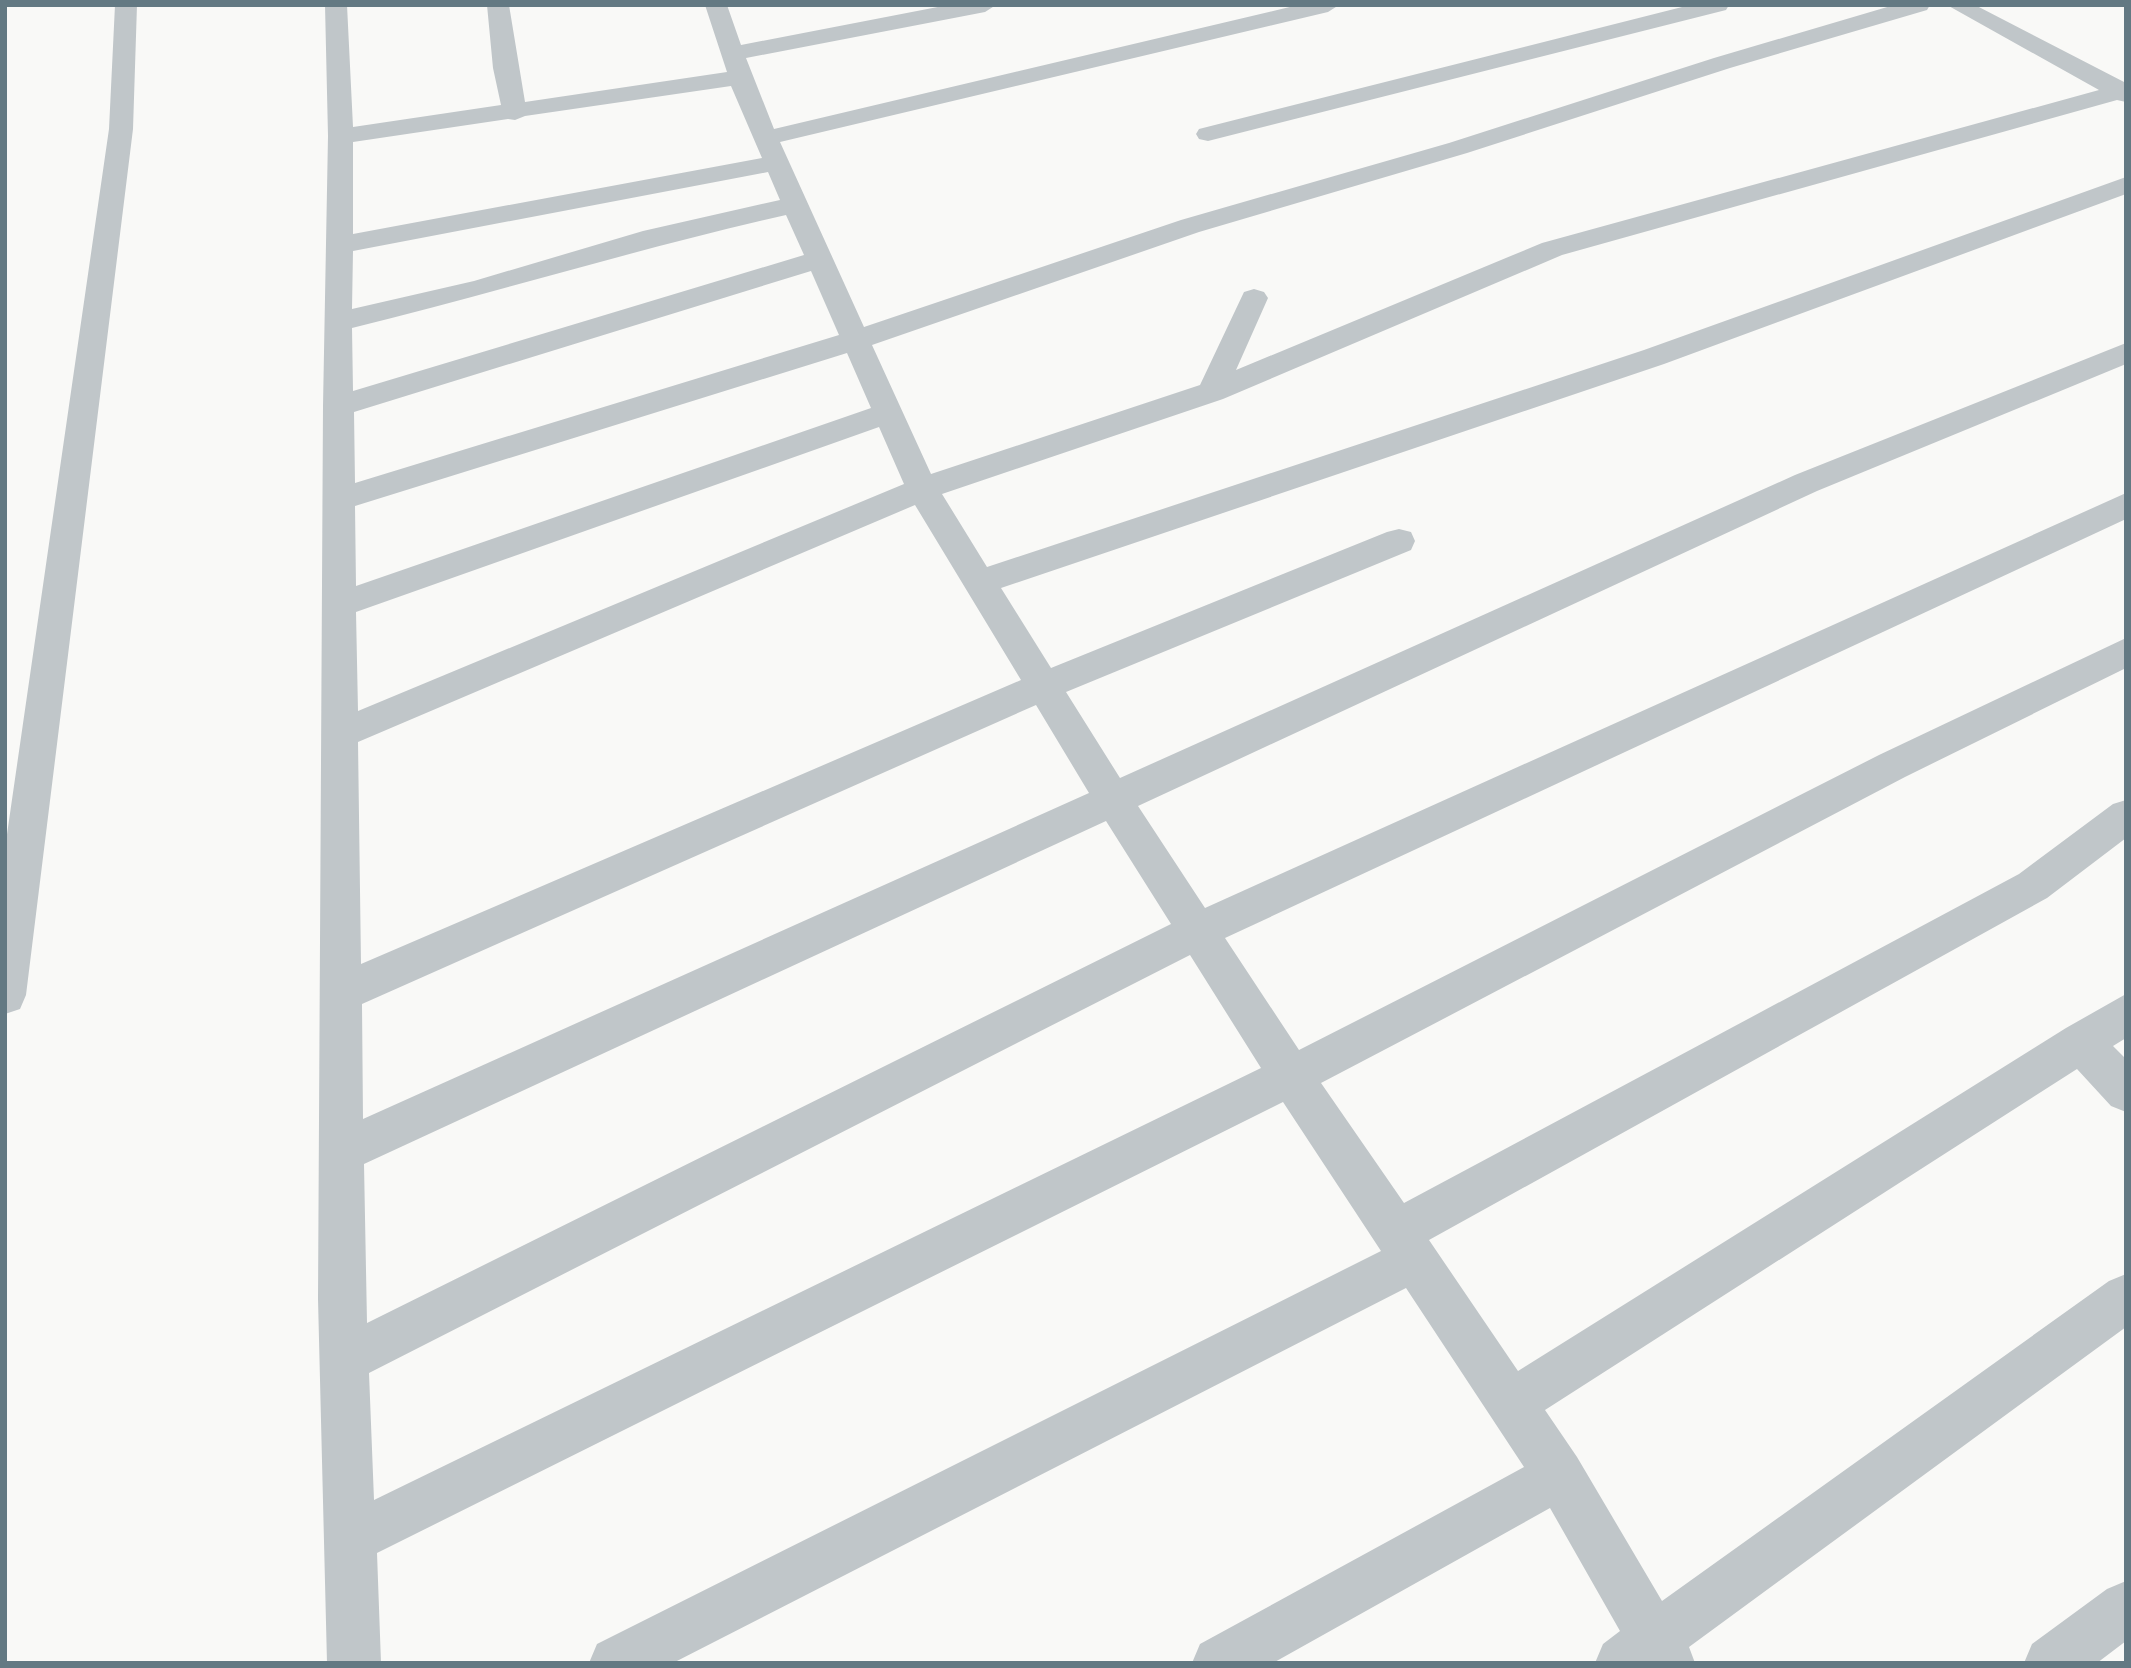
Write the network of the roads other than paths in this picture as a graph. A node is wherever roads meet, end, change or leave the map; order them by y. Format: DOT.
graph roads {
  1 [pos="126,5"];
  2 [pos="336,5"];
  3 [pos="498,5"];
  4 [pos="716,5"];
  5 [pos="985,5"];
  6 [pos="1328,5"];
  7 [pos="1718,5"];
  8 [pos="1919,5"];
  9 [pos="1958,5"];
  10 [pos="738,65"];
  11 [pos="2124,92"];
  12 [pos="514,113"];
  13 [pos="1209,134"];
  14 [pos="341,136"];
  15 [pos="771,150"];
  16 [pos="2126,185"];
  17 [pos="795,205"];
  18 [pos="339,245"];
  19 [pos="820,259"];
  20 [pos="1254,298"];
  21 [pos="338,322"];
  22 [pos="856,340"];
  23 [pos="2126,353"];
  24 [pos="1212,392"];
  25 [pos="338,406"];
  26 [pos="888,413"];
  27 [pos="922,489"];
  28 [pos="339,499"];
  29 [pos="2126,505"];
  30 [pos="1399,541"];
  31 [pos="980,582"];
  32 [pos="340,605"];
  33 [pos="2126,652"];
  34 [pos="1045,685"];
  35 [pos="340,734"];
  36 [pos="1112,798"];
  37 [pos="2126,816"];
  38 [pos="1200,930"];
  39 [pos="340,993"];
  40 [pos="5,995"];
  41 [pos="2126,1014"];
  42 [pos="2081,1042"];
  43 [pos="1291,1076"];
  44 [pos="2126,1091"];
  45 [pos="341,1152"];
  46 [pos="1406,1246"];
  47 [pos="2126,1298"];
  48 [pos="344,1360"];
  49 [pos="1512,1403"];
  50 [pos="1559,1475"];
  51 [pos="350,1539"];
  52 [pos="2126,1608"];
  53 [pos="1649,1655"];
  54 [pos="354,1663"];
  55 [pos="616,1663"];
  56 [pos="1219,1663"];
  57 [pos="2051,1663"];
  1 -- 40 [label="street"];
  2 -- 14 [label="street"];
  3 -- 12 [label="street"];
  4 -- 10 [label="street"];
  5 -- 10 [label="street"];
  6 -- 15 [label="street"];
  7 -- 13 [label="street"];
  8 -- 22 [label="street"];
  9 -- 11 [label="street"];
  10 -- 12 [label="street"];
  10 -- 15 [label="street"];
  11 -- 24 [label="street"];
  12 -- 14 [label="street"];
  14 -- 18 [label="street"];
  15 -- 17 [label="street"];
  15 -- 18 [label="street"];
  16 -- 31 [label="street"];
  17 -- 19 [label="street"];
  17 -- 21 [label="street"];
  18 -- 21 [label="street"];
  19 -- 22 [label="street"];
  19 -- 25 [label="street"];
  20 -- 24 [label="street"];
  21 -- 25 [label="street"];
  22 -- 26 [label="street"];
  22 -- 28 [label="street"];
  23 -- 36 [label="street"];
  24 -- 27 [label="street"];
  25 -- 28 [label="street"];
  26 -- 27 [label="street"];
  26 -- 32 [label="street"];
  27 -- 31 [label="street"];
  27 -- 35 [label="street"];
  28 -- 32 [label="street"];
  29 -- 38 [label="street"];
  30 -- 34 [label="street"];
  31 -- 34 [label="street"];
  32 -- 35 [label="street"];
  33 -- 43 [label="street"];
  34 -- 36 [label="street"];
  34 -- 39 [label="street"];
  35 -- 39 [label="street"];
  36 -- 38 [label="street"];
  36 -- 45 [label="street"];
  37 -- 46 [label="street"];
  38 -- 43 [label="street"];
  38 -- 48 [label="street"];
  39 -- 45 [label="street"];
  41 -- 42 [label="street"];
  42 -- 44 [label="street"];
  42 -- 49 [label="street"];
  43 -- 46 [label="street"];
  43 -- 51 [label="street"];
  45 -- 48 [label="street"];
  46 -- 49 [label="street"];
  46 -- 55 [label="street"];
  47 -- 53 [label="street"];
  48 -- 51 [label="street"];
  49 -- 50 [label="street"];
  50 -- 53 [label="street"];
  50 -- 56 [label="street"];
  51 -- 54 [label="street"];
  52 -- 57 [label="street"];
}
